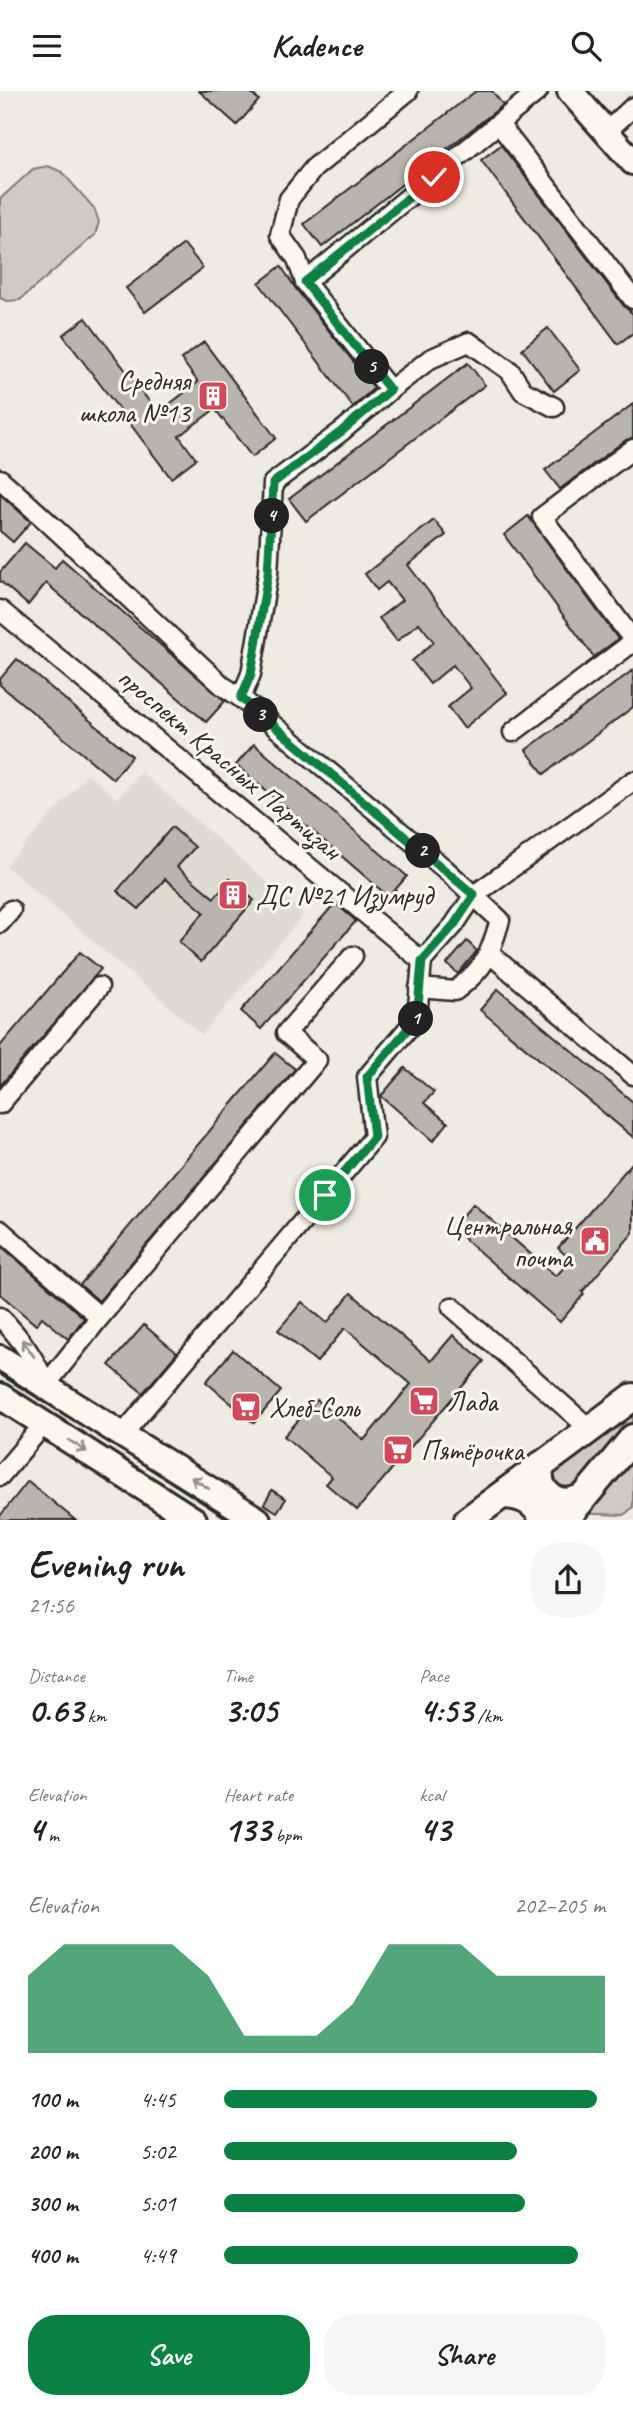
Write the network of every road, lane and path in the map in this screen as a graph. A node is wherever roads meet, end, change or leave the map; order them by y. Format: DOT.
graph roads {
  1 [pos="408,91"];
  2 [pos="538,91"];
  3 [pos="570,91"];
  4 [pos="633,107"];
  5 [pos="499,124"];
  6 [pos="606,132"];
  7 [pos="633,162"];
  8 [pos="305,282"];
  9 [pos="633,299"];
  10 [pos="390,390"];
  11 [pos="554,407"];
  12 [pos="633,449"];
  13 [pos="0,479"];
  14 [pos="3,619"];
  15 [pos="633,641"];
  16 [pos="241,698"];
  17 [pos="513,732"];
  18 [pos="633,781"];
  19 [pos="474,895"];
  20 [pos="491,954"];
  21 [pos="353,956"];
  22 [pos="422,961"];
  23 [pos="99,988"];
  24 [pos="419,988"];
  25 [pos="633,1075"];
  26 [pos="0,1104"];
  27 [pos="0,1230"];
  28 [pos="452,1307"];
  29 [pos="0,1317"];
  30 [pos="100,1317"];
  31 [pos="0,1358"];
  32 [pos="46,1385"];
  33 [pos="0,1396"];
  34 [pos="633,1397"];
  35 [pos="44,1424"];
  36 [pos="590,1429"];
  37 [pos="123,1434"];
  38 [pos="633,1438"];
  39 [pos="541,1465"];
  40 [pos="0,1476"];
  41 [pos="502,1495"];
  42 [pos="582,1498"];
  43 [pos="194,1520"];
  44 [pos="257,1520"];
  45 [pos="468,1520"];
  46 [pos="544,1520"];
  47 [pos="565,1520"];
  1 -- 8 [label="street"];
  2 -- 5 [label="street"];
  3 -- 6 [label="main road"];
  4 -- 6 [label="street"];
  5 -- 8 [label="street"];
  5 -- 9 [label="street"];
  6 -- 7 [label="main road"];
  8 -- 10 [label="street"];
  10 -- 11 [label="street"];
  10 -- 16 [label="street"];
  12 -- 15 [label="street"];
  13 -- 16 [label="street"];
  14 -- 22 [label="street, проспект Красных Партизан"];
  15 -- 17 [label="street"];
  16 -- 19 [label="street"];
  18 -- 19 [label="street"];
  19 -- 20 [label="street"];
  19 -- 22 [label="street"];
  20 -- 24 [label="street"];
  20 -- 25 [label="street"];
  21 -- 30 [label="street"];
  22 -- 24 [label="street"];
  23 -- 26 [label="street"];
  24 -- 37 [label="street"];
  27 -- 30 [label="street"];
  28 -- 36 [label="street"];
  32 -- 29 [label="street, one-way"];
  30 -- 32 [label="street"];
  31 -- 32 [label="main road"];
  32 -- 37 [label="main road"];
  33 -- 35 [label="main road"];
  34 -- 36 [label="main road"];
  35 -- 40 [label="street"];
  35 -- 43 [label="main road, one-way"];
  36 -- 39 [label="main road"];
  44 -- 37 [label="main road, one-way"];
  38 -- 42 [label="main road"];
  39 -- 41 [label="main road"];
  39 -- 42 [label="main road"];
  41 -- 45 [label="main road"];
  41 -- 46 [label="main road"];
  42 -- 47 [label="main road"];
}
